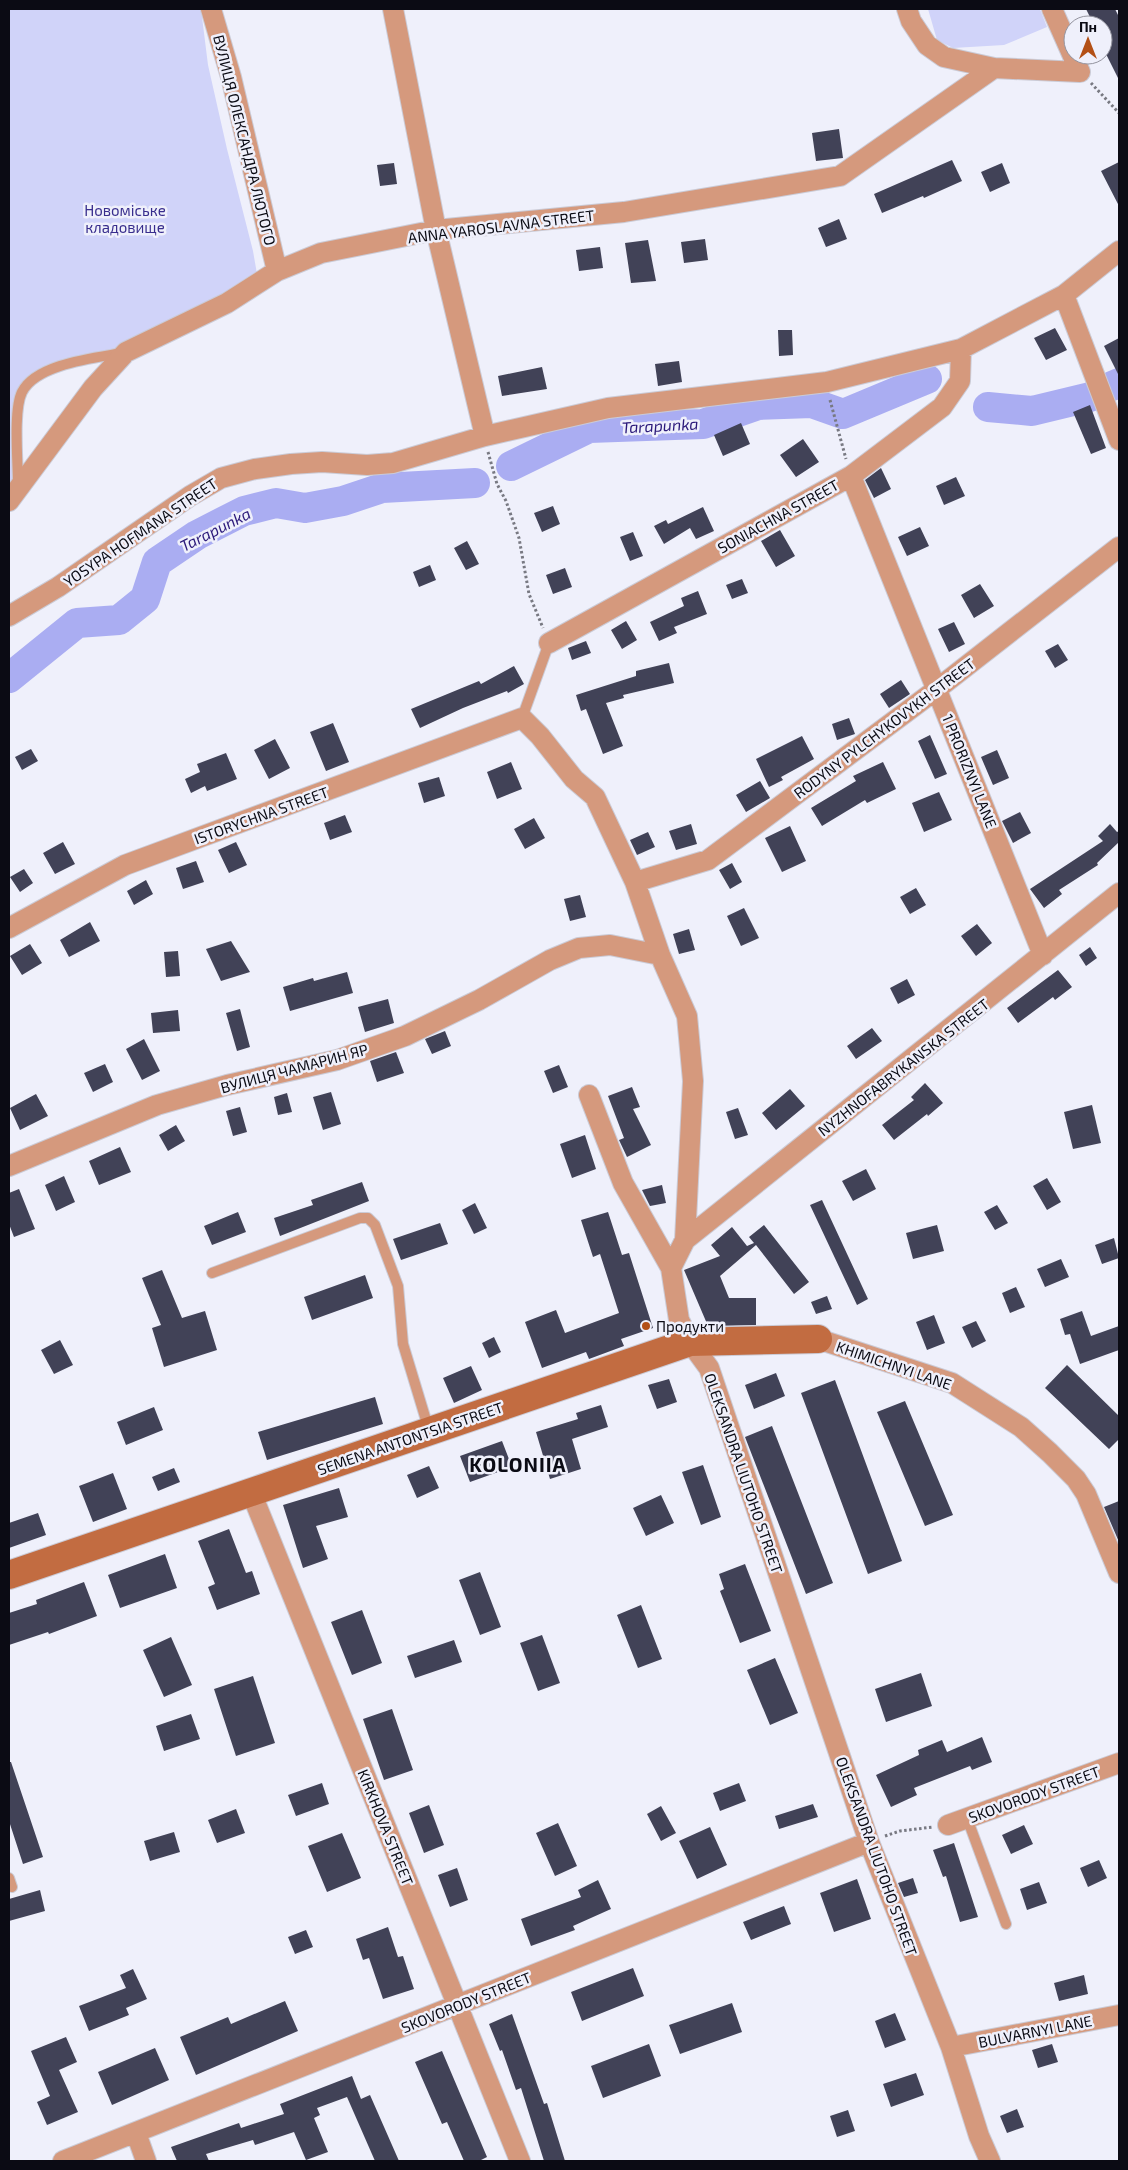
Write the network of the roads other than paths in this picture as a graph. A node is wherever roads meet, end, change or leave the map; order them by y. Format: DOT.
graph roads {
  1 [pos="211,9"];
  2 [pos="393,9"];
  3 [pos="907,9"];
  4 [pos="1052,9"];
  5 [pos="994,68"];
  6 [pos="436,230"];
  7 [pos="1119,251"];
  8 [pos="277,271"];
  9 [pos="1064,295"];
  10 [pos="961,348"];
  11 [pos="126,352"];
  12 [pos="484,436"];
  13 [pos="1119,440"];
  14 [pos="851,476"];
  15 [pos="13,494"];
  16 [pos="1119,547"];
  17 [pos="9,616"];
  18 [pos="549,643"];
  19 [pos="937,689"];
  20 [pos="522,718"];
  21 [pos="635,882"];
  22 [pos="1119,893"];
  23 [pos="9,928"];
  24 [pos="660,955"];
  25 [pos="1043,955"];
  26 [pos="590,1095"];
  27 [pos="9,1166"];
  28 [pos="685,1240"];
  29 [pos="671,1268"];
  30 [pos="212,1273"];
  31 [pos="818,1339"];
  32 [pos="690,1342"];
  33 [pos="429,1431"];
  34 [pos="251,1492"];
  35 [pos="1119,1573"];
  36 [pos="9,1575"];
  37 [pos="1119,1763"];
  38 [pos="958,1821"];
  39 [pos="869,1842"];
  40 [pos="1006,1924"];
  41 [pos="458,2005"];
  42 [pos="1119,2015"];
  43 [pos="951,2047"];
  44 [pos="136,2133"];
  45 [pos="63,2161"];
  46 [pos="146,2161"];
  47 [pos="520,2161"];
  48 [pos="990,2161"];
  1 -- 8 [label="street, ВУЛИЦЯ ОЛЕКСАНДРА ЛЮТОГО"];
  2 -- 6 [label="street"];
  3 -- 5 [label="street"];
  4 -- 5 [label="street"];
  5 -- 6 [label="street, ANNA YAROSLAVNA STREET"];
  6 -- 8 [label="street, ANNA YAROSLAVNA STREET"];
  6 -- 12 [label="street"];
  7 -- 9 [label="street"];
  8 -- 11 [label="street, ANNA YAROSLAVNA STREET"];
  9 -- 10 [label="street"];
  9 -- 13 [label="street"];
  10 -- 12 [label="street"];
  10 -- 14 [label="street, SONIACHNA STREET"];
  11 -- 15 [label="street, ANNA YAROSLAVNA STREET"];
  11 -- 15 [label="lane"];
  12 -- 17 [label="street, YOSYPA HOFMANA STREET"];
  14 -- 18 [label="street, SONIACHNA STREET"];
  14 -- 19 [label="street, 1 PRORIZNYI LANE"];
  16 -- 19 [label="street, RODYNY PYLCHYKOVYKH STREET"];
  18 -- 20 [label="lane"];
  19 -- 21 [label="street, RODYNY PYLCHYKOVYKH STREET"];
  19 -- 25 [label="street, 1 PRORIZNYI LANE"];
  20 -- 21 [label="street"];
  20 -- 23 [label="street, ISTORYCHNA STREET"];
  21 -- 24 [label="street"];
  22 -- 25 [label="street, NYZHNOFABRYKANSKA STREET"];
  24 -- 27 [label="street, ВУЛИЦЯ ЧАМАРИН ЯР"];
  24 -- 28 [label="street"];
  25 -- 28 [label="street, NYZHNOFABRYKANSKA STREET"];
  26 -- 29 [label="street"];
  28 -- 29 [label="street"];
  29 -- 32 [label="street, OLEKSANDRA LIUTOHO STREET"];
  30 -- 33 [label="lane"];
  31 -- 32 [label="street, SEMENA ANTONTSIA STREET"];
  31 -- 35 [label="street, KHIMICHNYI LANE"];
  32 -- 33 [label="street, SEMENA ANTONTSIA STREET"];
  32 -- 39 [label="street, OLEKSANDRA LIUTOHO STREET"];
  33 -- 34 [label="street, SEMENA ANTONTSIA STREET"];
  34 -- 36 [label="street, SEMENA ANTONTSIA STREET"];
  34 -- 41 [label="street, KIRKHOVA STREET"];
  37 -- 38 [label="street, SKOVORODY STREET"];
  38 -- 40 [label="lane"];
  39 -- 41 [label="street, SKOVORODY STREET"];
  39 -- 43 [label="street, OLEKSANDRA LIUTOHO STREET"];
  41 -- 44 [label="street, SKOVORODY STREET"];
  41 -- 47 [label="street, KIRKHOVA STREET"];
  42 -- 43 [label="street, BULVARNYI LANE"];
  43 -- 48 [label="street, OLEKSANDRA LIUTOHO STREET"];
  44 -- 45 [label="street, SKOVORODY STREET"];
  44 -- 46 [label="street"];
}
